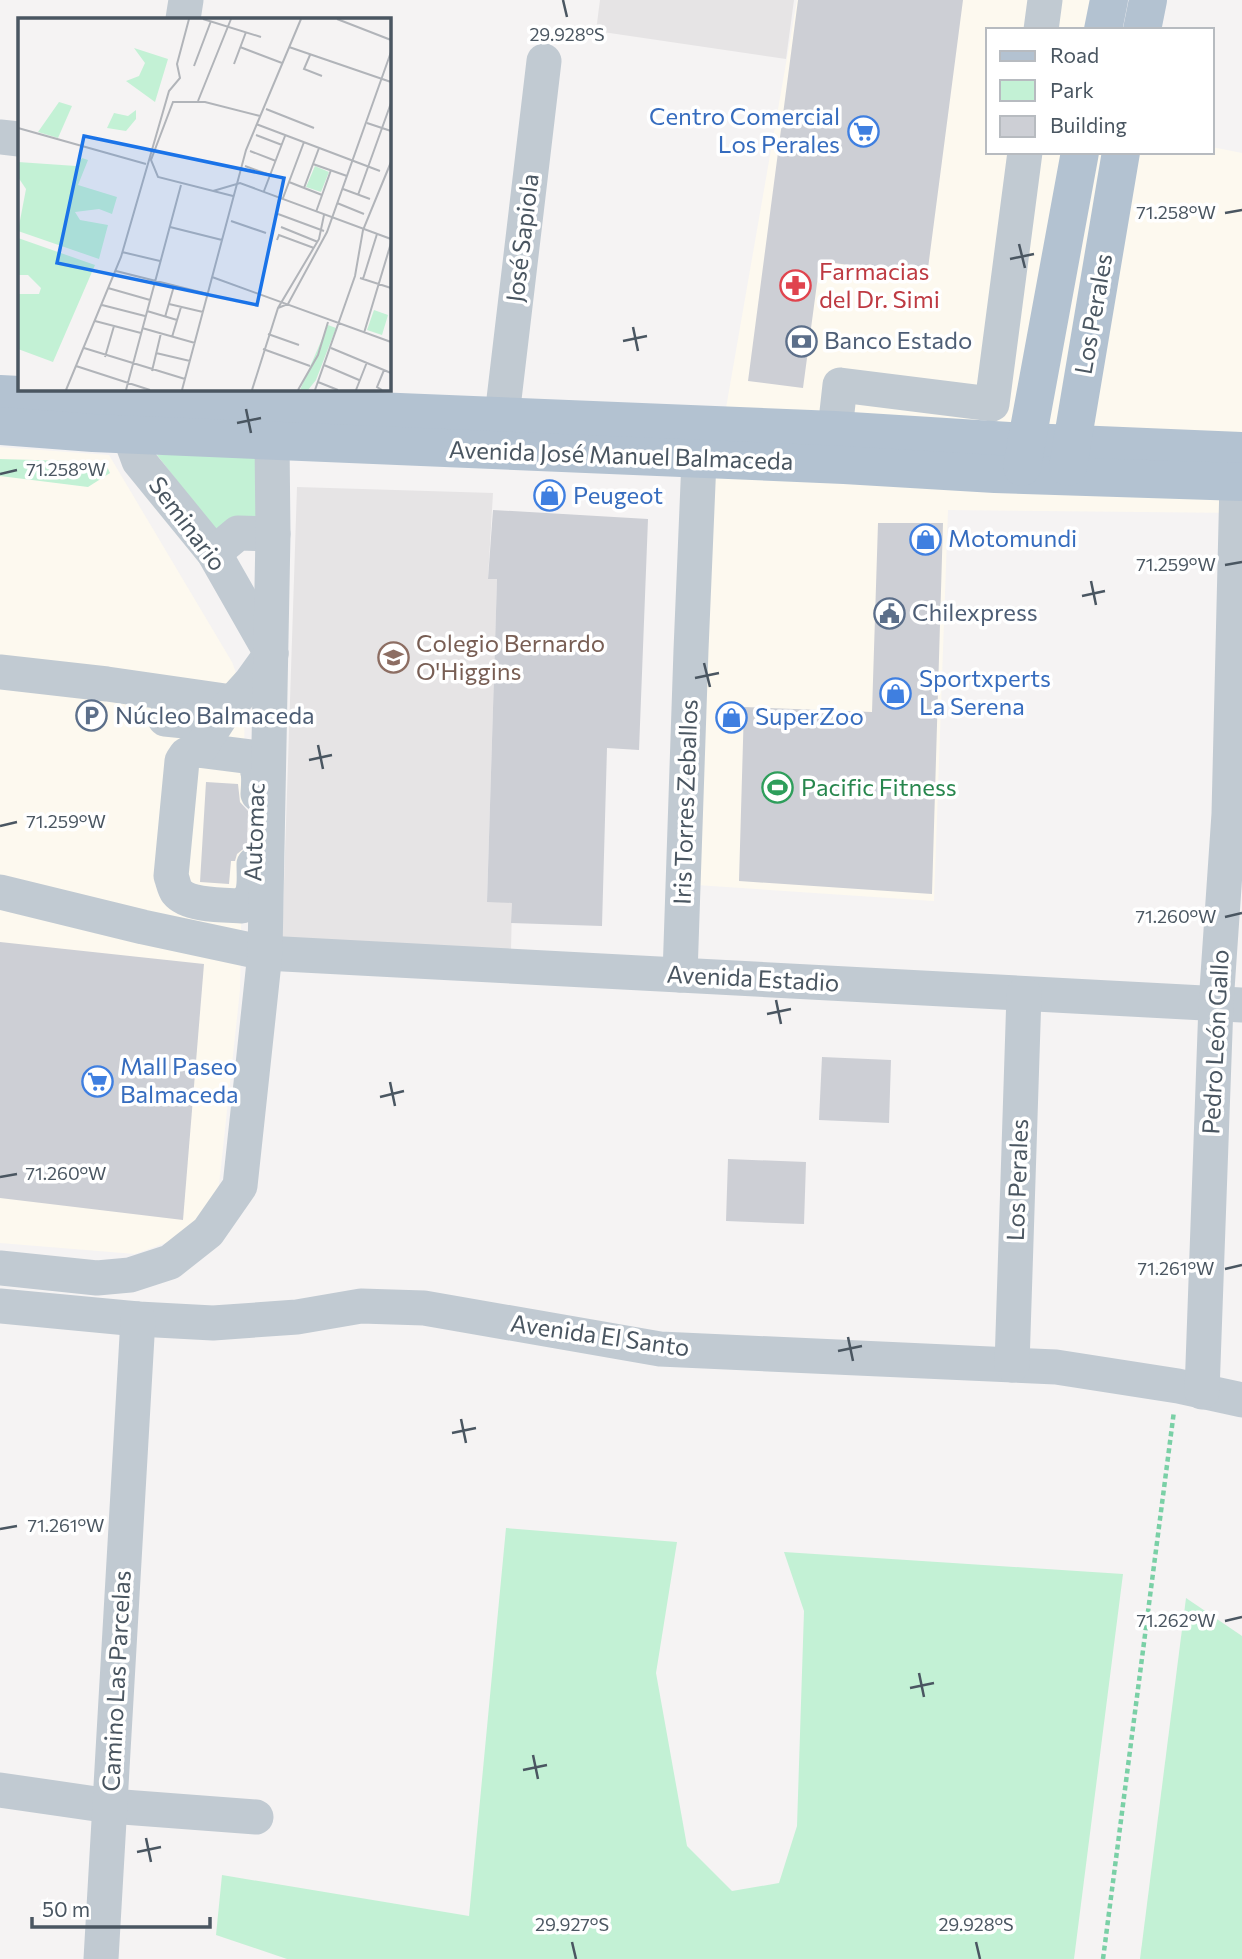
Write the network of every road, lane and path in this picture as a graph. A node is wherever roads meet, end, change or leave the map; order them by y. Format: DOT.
graph roads {
  1 [pos="186,0"];
  2 [pos="1045,0"];
  3 [pos="1109,0"];
  4 [pos="1148,0"];
  5 [pos="183,18"];
  6 [pos="1041,28"];
  7 [pos="1103,28"];
  8 [pos="1142,28"];
  9 [pos="544,61"];
  10 [pos="0,137"];
  11 [pos="18,139"];
  12 [pos="1025,154"];
  13 [pos="1121,154"];
  14 [pos="1077,169"];
  15 [pos="1113,201"];
  16 [pos="0,394"];
  17 [pos="129,408"];
  18 [pos="502,416"];
  19 [pos="0,426"];
  20 [pos="835,430"];
  21 [pos="272,440"];
  22 [pos="1024,458"];
  23 [pos="699,460"];
  24 [pos="1069,460"];
  25 [pos="1240,472"];
  26 [pos="273,534"];
  27 [pos="214,553"];
  28 [pos="271,654"];
  29 [pos="0,672"];
  30 [pos="232,702"];
  31 [pos="182,732"];
  32 [pos="1236,815"];
  33 [pos="0,892"];
  34 [pos="196,902"];
  35 [pos="192,937"];
  36 [pos="265,953"];
  37 [pos="680,975"];
  38 [pos="1024,994"];
  39 [pos="1229,1005"];
  40 [pos="0,1268"];
  41 [pos="0,1306"];
  42 [pos="138,1319"];
  43 [pos="1012,1365"];
  44 [pos="1190,1389"];
  45 [pos="1242,1400"];
  46 [pos="0,1790"];
  47 [pos="110,1806"];
  48 [pos="256,1817"];
  49 [pos="101,1959"];
  50 [pos="1103,1959"];
  1 -- 5 [label="street"];
  2 -- 6 [label="street"];
  3 -- 7 [label="main road"];
  4 -- 8 [label="main road"];
  9 -- 18 [label="street, José Sapiola"];
  10 -- 11 [label="street"];
  12 -- 20 [label="street"];
  13 -- 15 [label="main road, Los Perales"];
  14 -- 15 [label="main road"];
  14 -- 22 [label="main road, Los Perales"];
  15 -- 24 [label="main road, Los Perales"];
  16 -- 17 [label="main road, Avenida José Manuel Balmaceda"];
  17 -- 18 [label="main road, Avenida José Manuel Balmaceda"];
  17 -- 19 [label="main road, Avenida José Manuel Balmaceda"];
  17 -- 21 [label="main road, Avenida José Manuel Balmaceda"];
  17 -- 27 [label="street, Seminario"];
  18 -- 20 [label="main road, Avenida José Manuel Balmaceda"];
  20 -- 22 [label="main road, Avenida José Manuel Balmaceda"];
  21 -- 23 [label="main road, Avenida José Manuel Balmaceda"];
  21 -- 26 [label="street"];
  22 -- 23 [label="main road, Avenida José Manuel Balmaceda"];
  22 -- 24 [label="main road, Avenida José Manuel Balmaceda"];
  23 -- 37 [label="street, Iris Torres Zeballos"];
  24 -- 25 [label="main road, Avenida José Manuel Balmaceda"];
  25 -- 32 [label="street, Pedro León Gallo"];
  26 -- 27 [label="street"];
  26 -- 28 [label="street"];
  27 -- 28 [label="street, Seminario"];
  28 -- 30 [label="street"];
  28 -- 36 [label="street"];
  29 -- 31 [label="street"];
  30 -- 31 [label="street"];
  30 -- 31 [label="street"];
  31 -- 34 [label="street"];
  31 -- 34 [label="street, Automac"];
  32 -- 39 [label="street, Pedro León Gallo"];
  33 -- 35 [label="street, Avenida Estadio"];
  34 -- 35 [label="street"];
  35 -- 36 [label="street, Avenida Estadio"];
  36 -- 37 [label="street, Avenida Estadio"];
  36 -- 40 [label="street"];
  37 -- 38 [label="street, Avenida Estadio"];
  38 -- 39 [label="street, Avenida Estadio"];
  38 -- 43 [label="street, Los Perales"];
  39 -- 44 [label="street, Pedro León Gallo"];
  41 -- 42 [label="street, Avenida El Santo"];
  42 -- 43 [label="street, Avenida El Santo"];
  42 -- 47 [label="street, Camino Las Parcelas"];
  43 -- 44 [label="street, Avenida El Santo"];
  44 -- 45 [label="street, Avenida El Santo"];
  44 -- 50 [label="path"];
  46 -- 47 [label="street"];
  47 -- 48 [label="street"];
  47 -- 49 [label="street, Camino Las Parcelas"];
}
